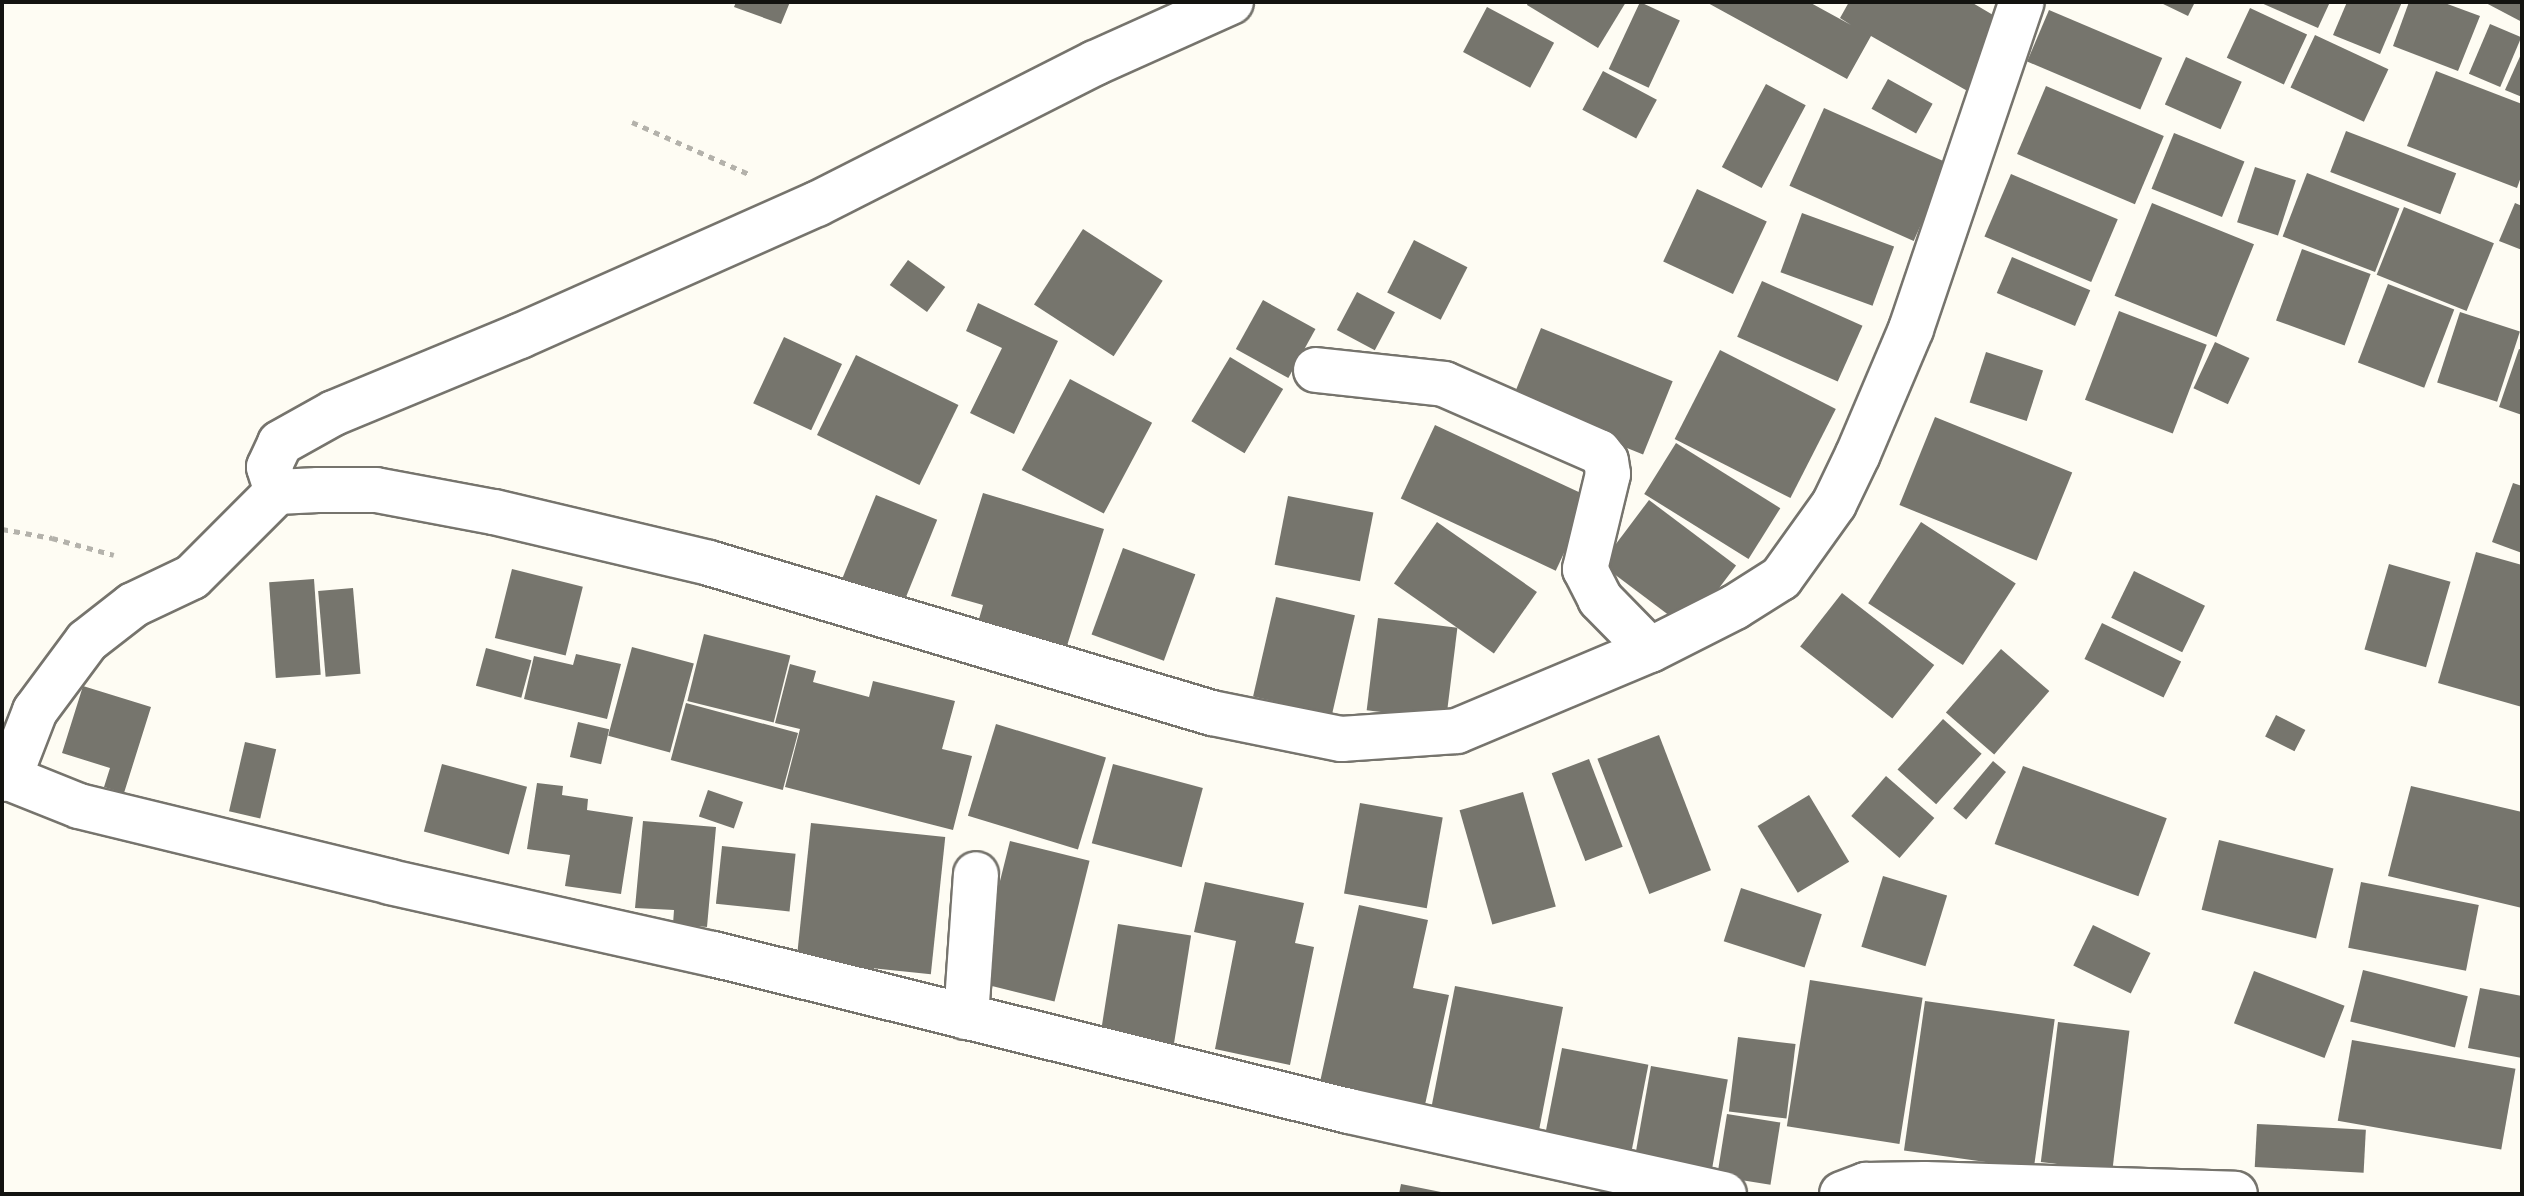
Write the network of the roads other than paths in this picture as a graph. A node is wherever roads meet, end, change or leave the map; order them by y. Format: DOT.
graph roads {
  1 [pos="1231,2"];
  2 [pos="2022,2"];
  3 [pos="1316,370"];
  4 [pos="277,492"];
  5 [pos="1650,650"];
  6 [pos="6,779"];
  7 [pos="976,874"];
  8 [pos="966,1017"];
  9 [pos="1724,1194"];
  10 [pos="1842,1194"];
  11 [pos="2235,1194"];
  1 -- 4 [label="street"];
  2 -- 5 [label="street"];
  3 -- 5 [label="street"];
  4 -- 5 [label="street"];
  4 -- 6 [label="street"];
  6 -- 8 [label="street"];
  7 -- 8 [label="street"];
  8 -- 9 [label="street"];
  10 -- 11 [label="street"];
}
